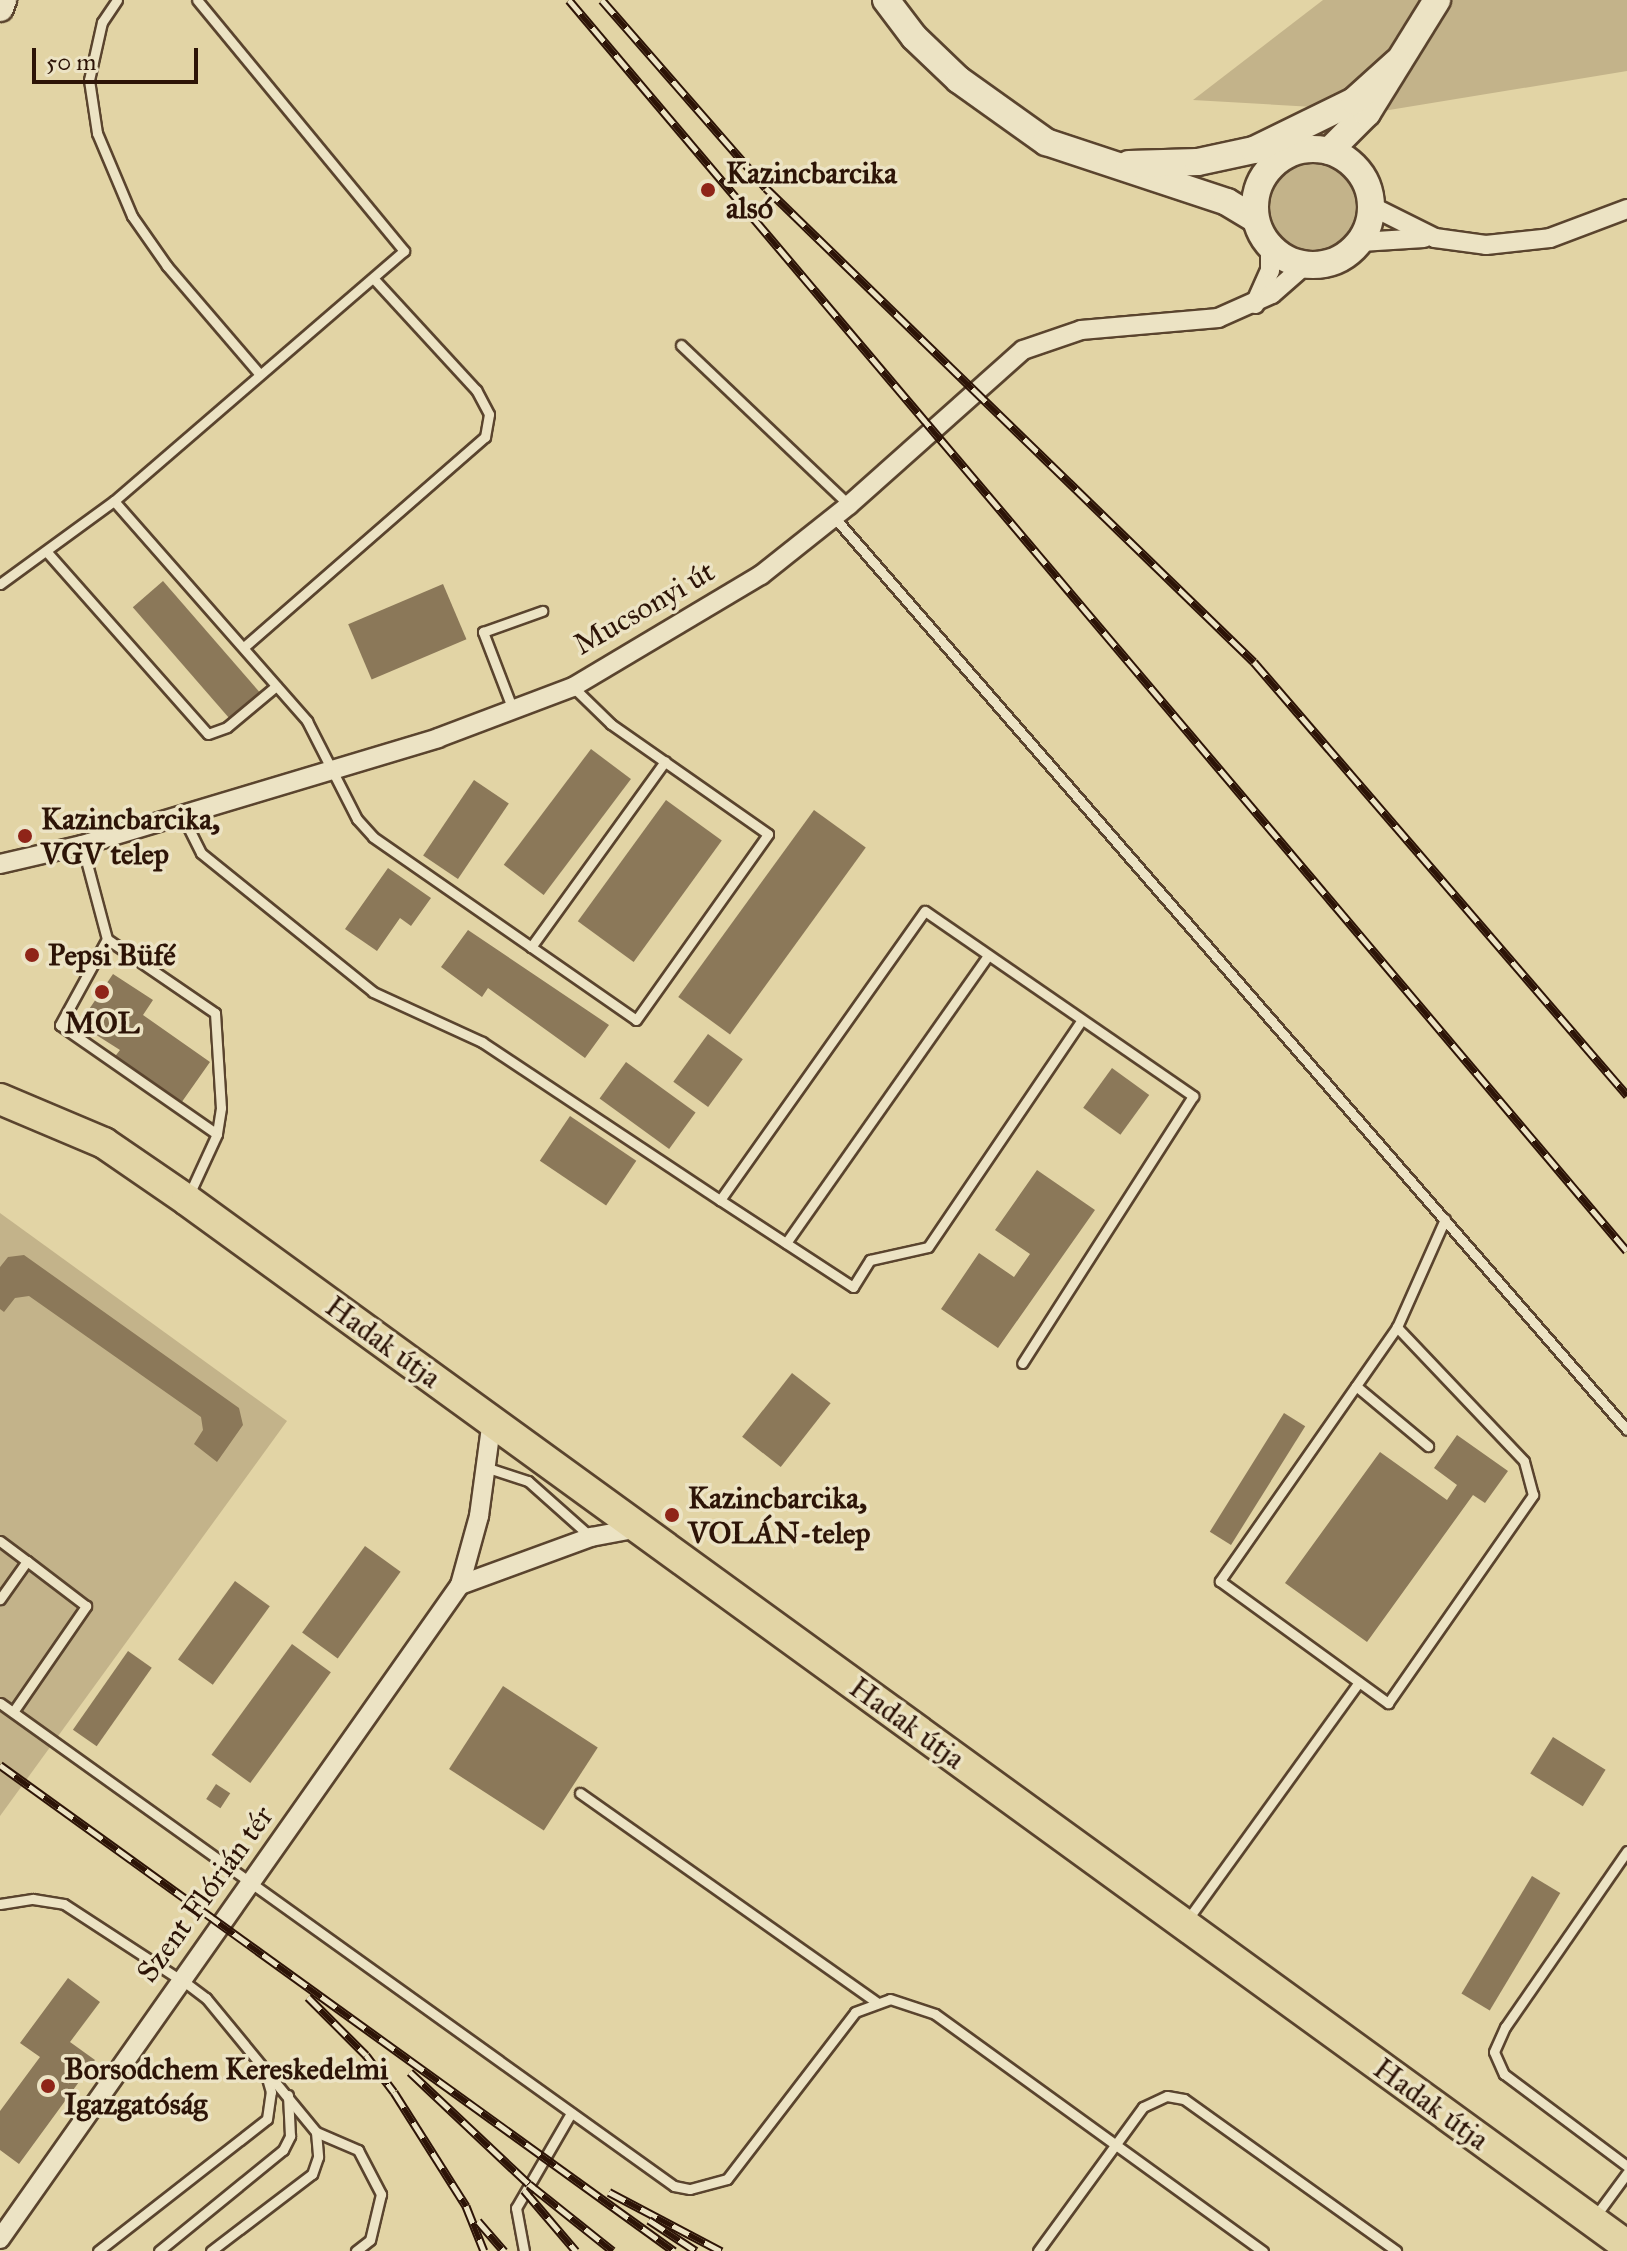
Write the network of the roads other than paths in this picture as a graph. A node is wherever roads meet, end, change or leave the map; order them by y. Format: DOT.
graph roads {
  1 [pos="3,0"];
  2 [pos="117,0"];
  3 [pos="197,0"];
  4 [pos="886,0"];
  5 [pos="1437,0"];
  6 [pos="0,8"];
  7 [pos="1397,62"];
  8 [pos="1367,113"];
  9 [pos="1329,151"];
  10 [pos="1097,161"];
  11 [pos="1354,165"];
  12 [pos="1262,177"];
  13 [pos="1202,193"];
  14 [pos="1373,207"];
  15 [pos="1627,209"];
  16 [pos="1255,219"];
  17 [pos="1435,238"];
  18 [pos="1361,242"];
  19 [pos="1270,248"];
  20 [pos="1305,265"];
  21 [pos="374,279"];
  22 [pos="1255,304"];
  23 [pos="681,345"];
  24 [pos="258,372"];
  25 [pos="114,501"];
  26 [pos="849,505"];
  27 [pos="834,517"];
  28 [pos="46,551"];
  29 [pos="0,584"];
  30 [pos="542,611"];
  31 [pos="244,647"];
  32 [pos="276,686"];
  33 [pos="573,687"];
  34 [pos="515,713"];
  35 [pos="665,761"];
  36 [pos="332,770"];
  37 [pos="182,815"];
  38 [pos="82,845"];
  39 [pos="0,864"];
  40 [pos="107,939"];
  41 [pos="531,947"];
  42 [pos="988,956"];
  43 [pos="1081,1021"];
  44 [pos="0,1099"];
  45 [pos="217,1134"];
  46 [pos="187,1200"];
  47 [pos="720,1200"];
  48 [pos="1445,1219"];
  49 [pos="786,1243"];
  50 [pos="1397,1327"];
  51 [pos="1022,1363"];
  52 [pos="1356,1386"];
  53 [pos="492,1420"];
  54 [pos="1627,1430"];
  55 [pos="1428,1446"];
  56 [pos="485,1467"];
  57 [pos="639,1528"];
  58 [pos="591,1537"];
  59 [pos="0,1541"];
  60 [pos="27,1561"];
  61 [pos="460,1585"];
  62 [pos="0,1599"];
  63 [pos="1359,1682"];
  64 [pos="0,1703"];
  65 [pos="13,1712"];
  66 [pos="580,1793"];
  67 [pos="1627,1851"];
  68 [pos="248,1883"];
  69 [pos="0,1904"];
  70 [pos="1184,1925"];
  71 [pos="179,1979"];
  72 [pos="876,2002"];
  73 [pos="263,2064"];
  74 [pos="287,2091"];
  75 [pos="571,2113"];
  76 [pos="316,2132"];
  77 [pos="1115,2144"];
  78 [pos="1627,2166"];
  79 [pos="1627,2173"];
  80 [pos="1592,2221"];
  81 [pos="0,2239"];
  82 [pos="1627,2246"];
  83 [pos="98,2251"];
  84 [pos="159,2251"];
  85 [pos="211,2251"];
  86 [pos="356,2251"];
  87 [pos="524,2251"];
  88 [pos="1038,2251"];
  89 [pos="1263,2251"];
  90 [pos="1396,2251"];
  1 -- 6 [label="main road"];
  2 -- 24 [label="lane"];
  3 -- 21 [label="lane"];
  4 -- 10 [label="main road"];
  5 -- 7 [label="main road"];
  7 -- 8 [label="main road"];
  7 -- 10 [label="main road"];
  8 -- 9 [label="main road"];
  8 -- 11 [label="main road"];
  9 -- 11 [label="main road"];
  9 -- 12 [label="main road"];
  10 -- 13 [label="main road"];
  11 -- 14 [label="main road"];
  12 -- 13 [label="main road"];
  12 -- 16 [label="main road"];
  13 -- 16 [label="main road"];
  14 -- 17 [label="street"];
  14 -- 18 [label="main road"];
  15 -- 17 [label="street"];
  16 -- 19 [label="main road"];
  17 -- 18 [label="street"];
  18 -- 20 [label="main road"];
  19 -- 20 [label="main road"];
  19 -- 22 [label="street"];
  20 -- 22 [label="street, Mucsonyi út"];
  21 -- 24 [label="lane"];
  21 -- 31 [label="lane"];
  22 -- 26 [label="street, Mucsonyi út"];
  23 -- 26 [label="lane"];
  24 -- 25 [label="lane"];
  25 -- 28 [label="lane"];
  25 -- 31 [label="lane"];
  26 -- 27 [label="street, Mucsonyi út"];
  27 -- 33 [label="street, Mucsonyi út"];
  27 -- 48 [label="lane"];
  28 -- 29 [label="lane"];
  28 -- 32 [label="lane"];
  30 -- 34 [label="lane"];
  31 -- 32 [label="lane"];
  32 -- 36 [label="lane"];
  33 -- 34 [label="street, Mucsonyi út"];
  33 -- 35 [label="lane"];
  34 -- 36 [label="street, Mucsonyi út"];
  35 -- 41 [label="lane"];
  35 -- 41 [label="lane"];
  36 -- 37 [label="street, Mucsonyi út"];
  36 -- 41 [label="lane"];
  37 -- 38 [label="street, Mucsonyi út"];
  37 -- 47 [label="lane"];
  38 -- 39 [label="street, Mucsonyi út"];
  38 -- 40 [label="lane"];
  40 -- 45 [label="lane"];
  40 -- 45 [label="lane"];
  42 -- 43 [label="lane"];
  42 -- 47 [label="lane"];
  42 -- 49 [label="lane"];
  43 -- 49 [label="lane"];
  43 -- 51 [label="lane"];
  44 -- 46 [label="main road, Hadak útja"];
  45 -- 46 [label="lane"];
  46 -- 53 [label="main road, Hadak útja"];
  47 -- 49 [label="lane"];
  48 -- 50 [label="lane"];
  48 -- 54 [label="lane"];
  50 -- 52 [label="lane"];
  50 -- 63 [label="lane"];
  52 -- 55 [label="lane"];
  52 -- 63 [label="lane"];
  53 -- 56 [label="street, Szent Flórián tér"];
  53 -- 57 [label="main road, Hadak útja"];
  56 -- 58 [label="lane"];
  56 -- 61 [label="street, Szent Flórián tér"];
  57 -- 58 [label="street"];
  57 -- 70 [label="main road, Hadak útja"];
  58 -- 61 [label="street"];
  59 -- 60 [label="lane"];
  60 -- 62 [label="lane"];
  60 -- 65 [label="lane"];
  61 -- 68 [label="street, Szent Flórián tér"];
  63 -- 70 [label="lane"];
  64 -- 65 [label="lane"];
  65 -- 68 [label="lane"];
  66 -- 72 [label="lane"];
  67 -- 78 [label="lane"];
  68 -- 71 [label="street, Szent Flórián tér"];
  68 -- 75 [label="lane"];
  69 -- 71 [label="lane"];
  70 -- 80 [label="main road, Hadak útja"];
  71 -- 73 [label="lane"];
  71 -- 81 [label="street, Szent Flórián tér"];
  72 -- 75 [label="lane"];
  72 -- 77 [label="lane"];
  73 -- 74 [label="lane"];
  73 -- 83 [label="lane"];
  74 -- 76 [label="lane"];
  74 -- 84 [label="lane"];
  75 -- 87 [label="lane"];
  76 -- 85 [label="lane"];
  76 -- 86 [label="lane"];
  77 -- 88 [label="lane"];
  77 -- 89 [label="lane"];
  77 -- 90 [label="lane"];
  79 -- 80 [label="lane"];
  80 -- 82 [label="main road, Hadak útja"];
}
